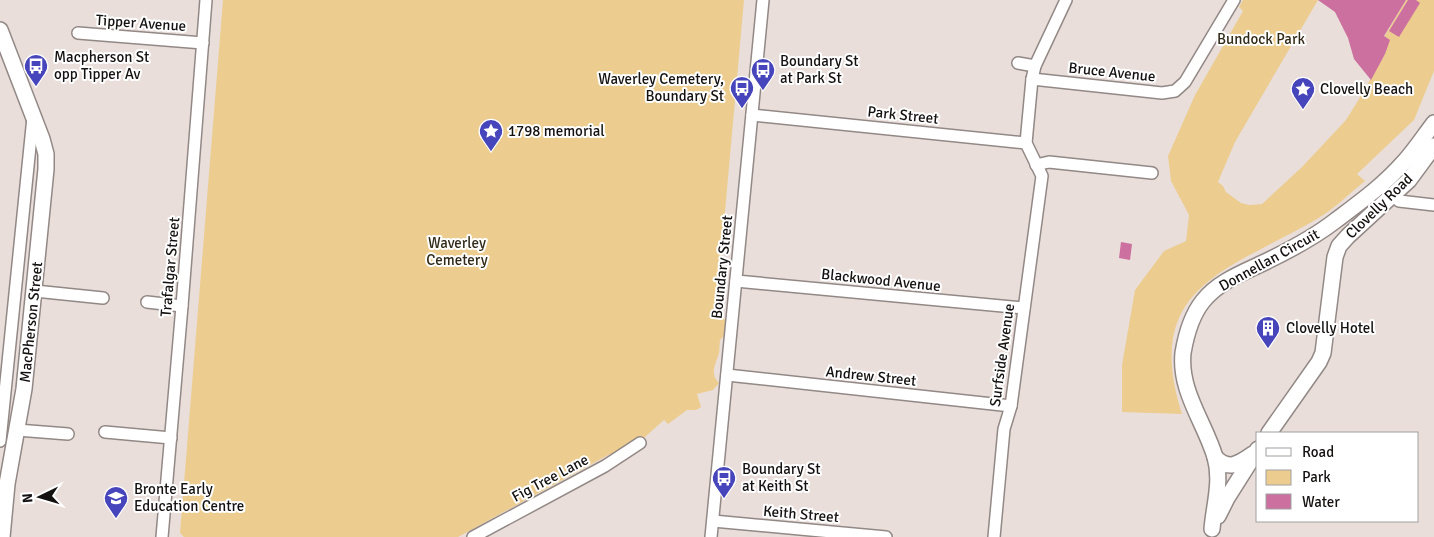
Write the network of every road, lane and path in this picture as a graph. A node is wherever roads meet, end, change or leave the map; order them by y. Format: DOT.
graph roads {
  1 [pos="206,0"];
  2 [pos="762,0"];
  3 [pos="1066,0"];
  4 [pos="1234,0"];
  5 [pos="0,30"];
  6 [pos="78,33"];
  7 [pos="203,43"];
  8 [pos="1018,63"];
  9 [pos="1035,66"];
  10 [pos="1032,79"];
  11 [pos="752,115"];
  12 [pos="33,116"];
  13 [pos="1434,123"];
  14 [pos="1026,143"];
  15 [pos="1434,146"];
  16 [pos="1036,165"];
  17 [pos="1152,173"];
  18 [pos="1388,190"];
  19 [pos="1434,205"];
  20 [pos="736,281"];
  21 [pos="34,291"];
  22 [pos="103,298"];
  23 [pos="147,302"];
  24 [pos="182,306"];
  25 [pos="1024,308"];
  26 [pos="727,375"];
  27 [pos="3,383"];
  28 [pos="1012,406"];
  29 [pos="17,430"];
  30 [pos="105,432"];
  31 [pos="1270,432"];
  32 [pos="68,434"];
  33 [pos="171,438"];
  34 [pos="0,442"];
  35 [pos="640,443"];
  36 [pos="1256,451"];
  37 [pos="1256,452"];
  38 [pos="1215,457"];
  39 [pos="713,521"];
  40 [pos="1,530"];
  41 [pos="1211,533"];
  42 [pos="162,537"];
  43 [pos="473,537"];
  44 [pos="711,537"];
  45 [pos="886,537"];
  46 [pos="994,537"];
  1 -- 7 [label="street, Trafalgar Street"];
  2 -- 11 [label="street, Boundary Street"];
  3 -- 9 [label="street"];
  4 -- 10 [label="street, Bruce Avenue"];
  5 -- 12 [label="street, MacPherson Street"];
  6 -- 7 [label="street, Tipper Avenue"];
  7 -- 24 [label="street, Trafalgar Street"];
  8 -- 9 [label="street"];
  9 -- 10 [label="street"];
  10 -- 14 [label="street"];
  11 -- 14 [label="street, Park Street"];
  11 -- 20 [label="street, Boundary Street"];
  12 -- 21 [label="street, MacPherson Street"];
  12 -- 27 [label="street, MacPherson Street"];
  13 -- 18 [label="street, Clovelly Road"];
  14 -- 16 [label="street"];
  15 -- 18 [label="street, Clovelly Road"];
  16 -- 17 [label="street"];
  16 -- 25 [label="street, Surfside Avenue"];
  18 -- 19 [label="street"];
  18 -- 31 [label="street, Clovelly Road"];
  18 -- 38 [label="street, Donnellan Circuit"];
  20 -- 25 [label="street, Blackwood Avenue"];
  20 -- 26 [label="street, Boundary Street"];
  21 -- 22 [label="street"];
  21 -- 29 [label="street, MacPherson Street"];
  23 -- 24 [label="street"];
  24 -- 33 [label="street, Trafalgar Street"];
  25 -- 28 [label="street, Surfside Avenue"];
  26 -- 28 [label="street, Andrew Street"];
  26 -- 39 [label="street, Boundary Street"];
  27 -- 34 [label="street, MacPherson Street"];
  28 -- 46 [label="street, Surfside Avenue"];
  29 -- 32 [label="street"];
  29 -- 40 [label="street, MacPherson Street"];
  30 -- 33 [label="street"];
  33 -- 42 [label="street, Trafalgar Street"];
  35 -- 43 [label="street, Fig Tree Lane"];
  36 -- 38 [label="street"];
  37 -- 41 [label="street"];
  38 -- 41 [label="street, Donnellan Circuit"];
  39 -- 44 [label="street, Boundary Street"];
  39 -- 45 [label="street, Keith Street"];
}
